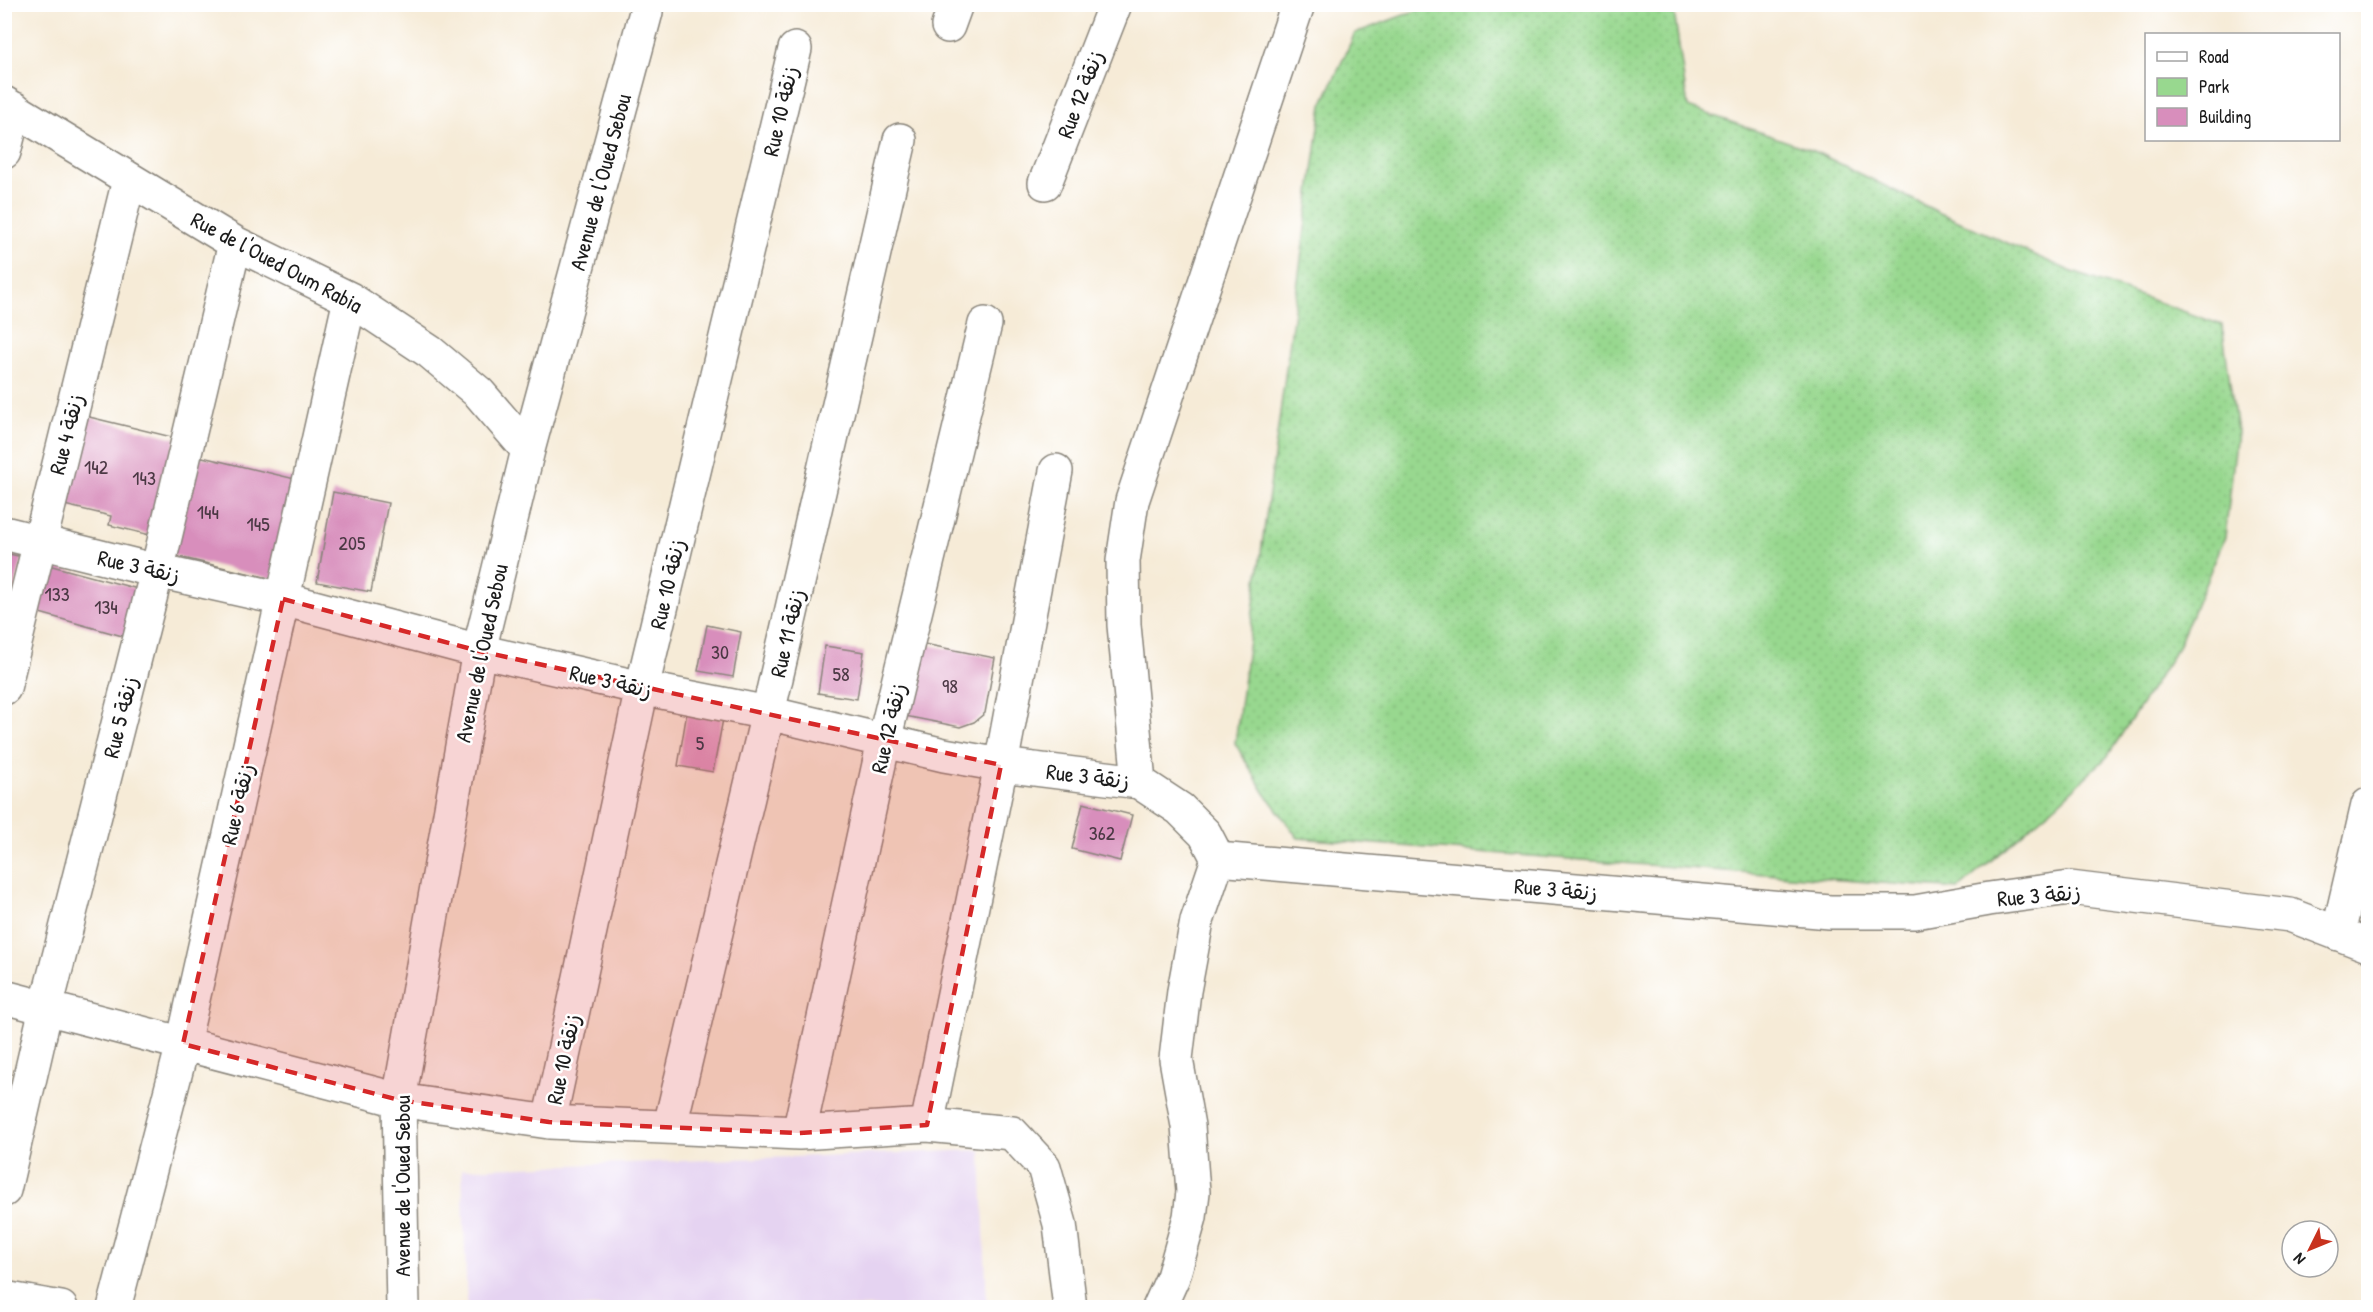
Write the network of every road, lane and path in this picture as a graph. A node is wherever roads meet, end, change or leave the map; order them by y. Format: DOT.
graph roads {
  1 [pos="1115,4"];
  2 [pos="1298,4"];
  3 [pos="646,12"];
  4 [pos="795,49"];
  5 [pos="10,106"];
  6 [pos="900,140"];
  7 [pos="4,152"];
  8 [pos="129,180"];
  9 [pos="1045,183"];
  10 [pos="236,243"];
  11 [pos="350,299"];
  12 [pos="985,324"];
  13 [pos="528,450"];
  14 [pos="1056,471"];
  15 [pos="4,533"];
  16 [pos="40,543"];
  17 [pos="157,571"];
  18 [pos="283,599"];
  19 [pos="479,651"];
  20 [pos="4,688"];
  21 [pos="642,688"];
  22 [pos="768,713"];
  23 [pos="884,741"];
  24 [pos="1001,765"];
  25 [pos="1139,782"];
  26 [pos="2368,805"];
  27 [pos="1218,859"];
  28 [pos="2338,934"];
  29 [pos="2368,945"];
  30 [pos="4,997"];
  31 [pos="46,1008"];
  32 [pos="183,1044"];
  33 [pos="399,1100"];
  34 [pos="549,1122"];
  35 [pos="927,1125"];
  36 [pos="670,1126"];
  37 [pos="799,1133"];
  38 [pos="4,1190"];
  39 [pos="4,1298"];
  40 [pos="61,1308"];
  41 [pos="114,1308"];
  42 [pos="403,1308"];
  43 [pos="1070,1308"];
  44 [pos="1159,1308"];
  1 -- 9 [label="street, Rue 12 زنقة"];
  2 -- 25 [label="street"];
  3 -- 13 [label="street, Avenue de l'Oued Sebou"];
  4 -- 21 [label="street, Rue 10 زنقة"];
  5 -- 7 [label="street"];
  5 -- 8 [label="street, Rue de l'Oued Oum Rabia"];
  6 -- 22 [label="street, Rue 11 زنقة"];
  8 -- 10 [label="street, Rue de l'Oued Oum Rabia"];
  8 -- 16 [label="street, Rue 4 زنقة"];
  10 -- 11 [label="street, Rue de l'Oued Oum Rabia"];
  10 -- 17 [label="street, Rue 5 زنقة"];
  11 -- 13 [label="street, Rue de l'Oued Oum Rabia"];
  11 -- 18 [label="street, Rue 6 زنقة"];
  12 -- 23 [label="street, Rue 12 زنقة"];
  13 -- 19 [label="street, Avenue de l'Oued Sebou"];
  14 -- 24 [label="street"];
  15 -- 16 [label="street, Rue 3 زنقة"];
  16 -- 17 [label="street, Rue 3 زنقة"];
  16 -- 20 [label="street, Rue 4 زنقة"];
  17 -- 18 [label="street, Rue 3 زنقة"];
  17 -- 31 [label="street, Rue 5 زنقة"];
  18 -- 19 [label="street, Rue 3 زنقة"];
  18 -- 32 [label="street, Rue 6 زنقة"];
  19 -- 21 [label="street, Rue 3 زنقة"];
  19 -- 33 [label="street, Avenue de l'Oued Sebou"];
  21 -- 22 [label="street, Rue 3 زنقة"];
  21 -- 34 [label="street, Rue 10 زنقة"];
  22 -- 23 [label="street, Rue 3 زنقة"];
  22 -- 36 [label="street, Rue 11 زنقة"];
  23 -- 24 [label="street, Rue 3 زنقة"];
  23 -- 37 [label="street, Rue 12 زنقة"];
  24 -- 25 [label="street, Rue 3 زنقة"];
  24 -- 35 [label="street"];
  25 -- 27 [label="street, Rue 3 زنقة"];
  26 -- 28 [label="street"];
  27 -- 28 [label="street, Rue 3 زنقة"];
  27 -- 44 [label="street"];
  28 -- 29 [label="street, Rue 3 زنقة"];
  30 -- 31 [label="street"];
  31 -- 32 [label="street"];
  31 -- 38 [label="street, Rue 5 زنقة"];
  32 -- 33 [label="street"];
  32 -- 41 [label="street, Rue 6 زنقة"];
  33 -- 34 [label="street"];
  33 -- 42 [label="street, Avenue de l'Oued Sebou"];
  34 -- 36 [label="street"];
  35 -- 37 [label="street"];
  35 -- 43 [label="street"];
  36 -- 37 [label="street"];
  39 -- 40 [label="street"];
}
